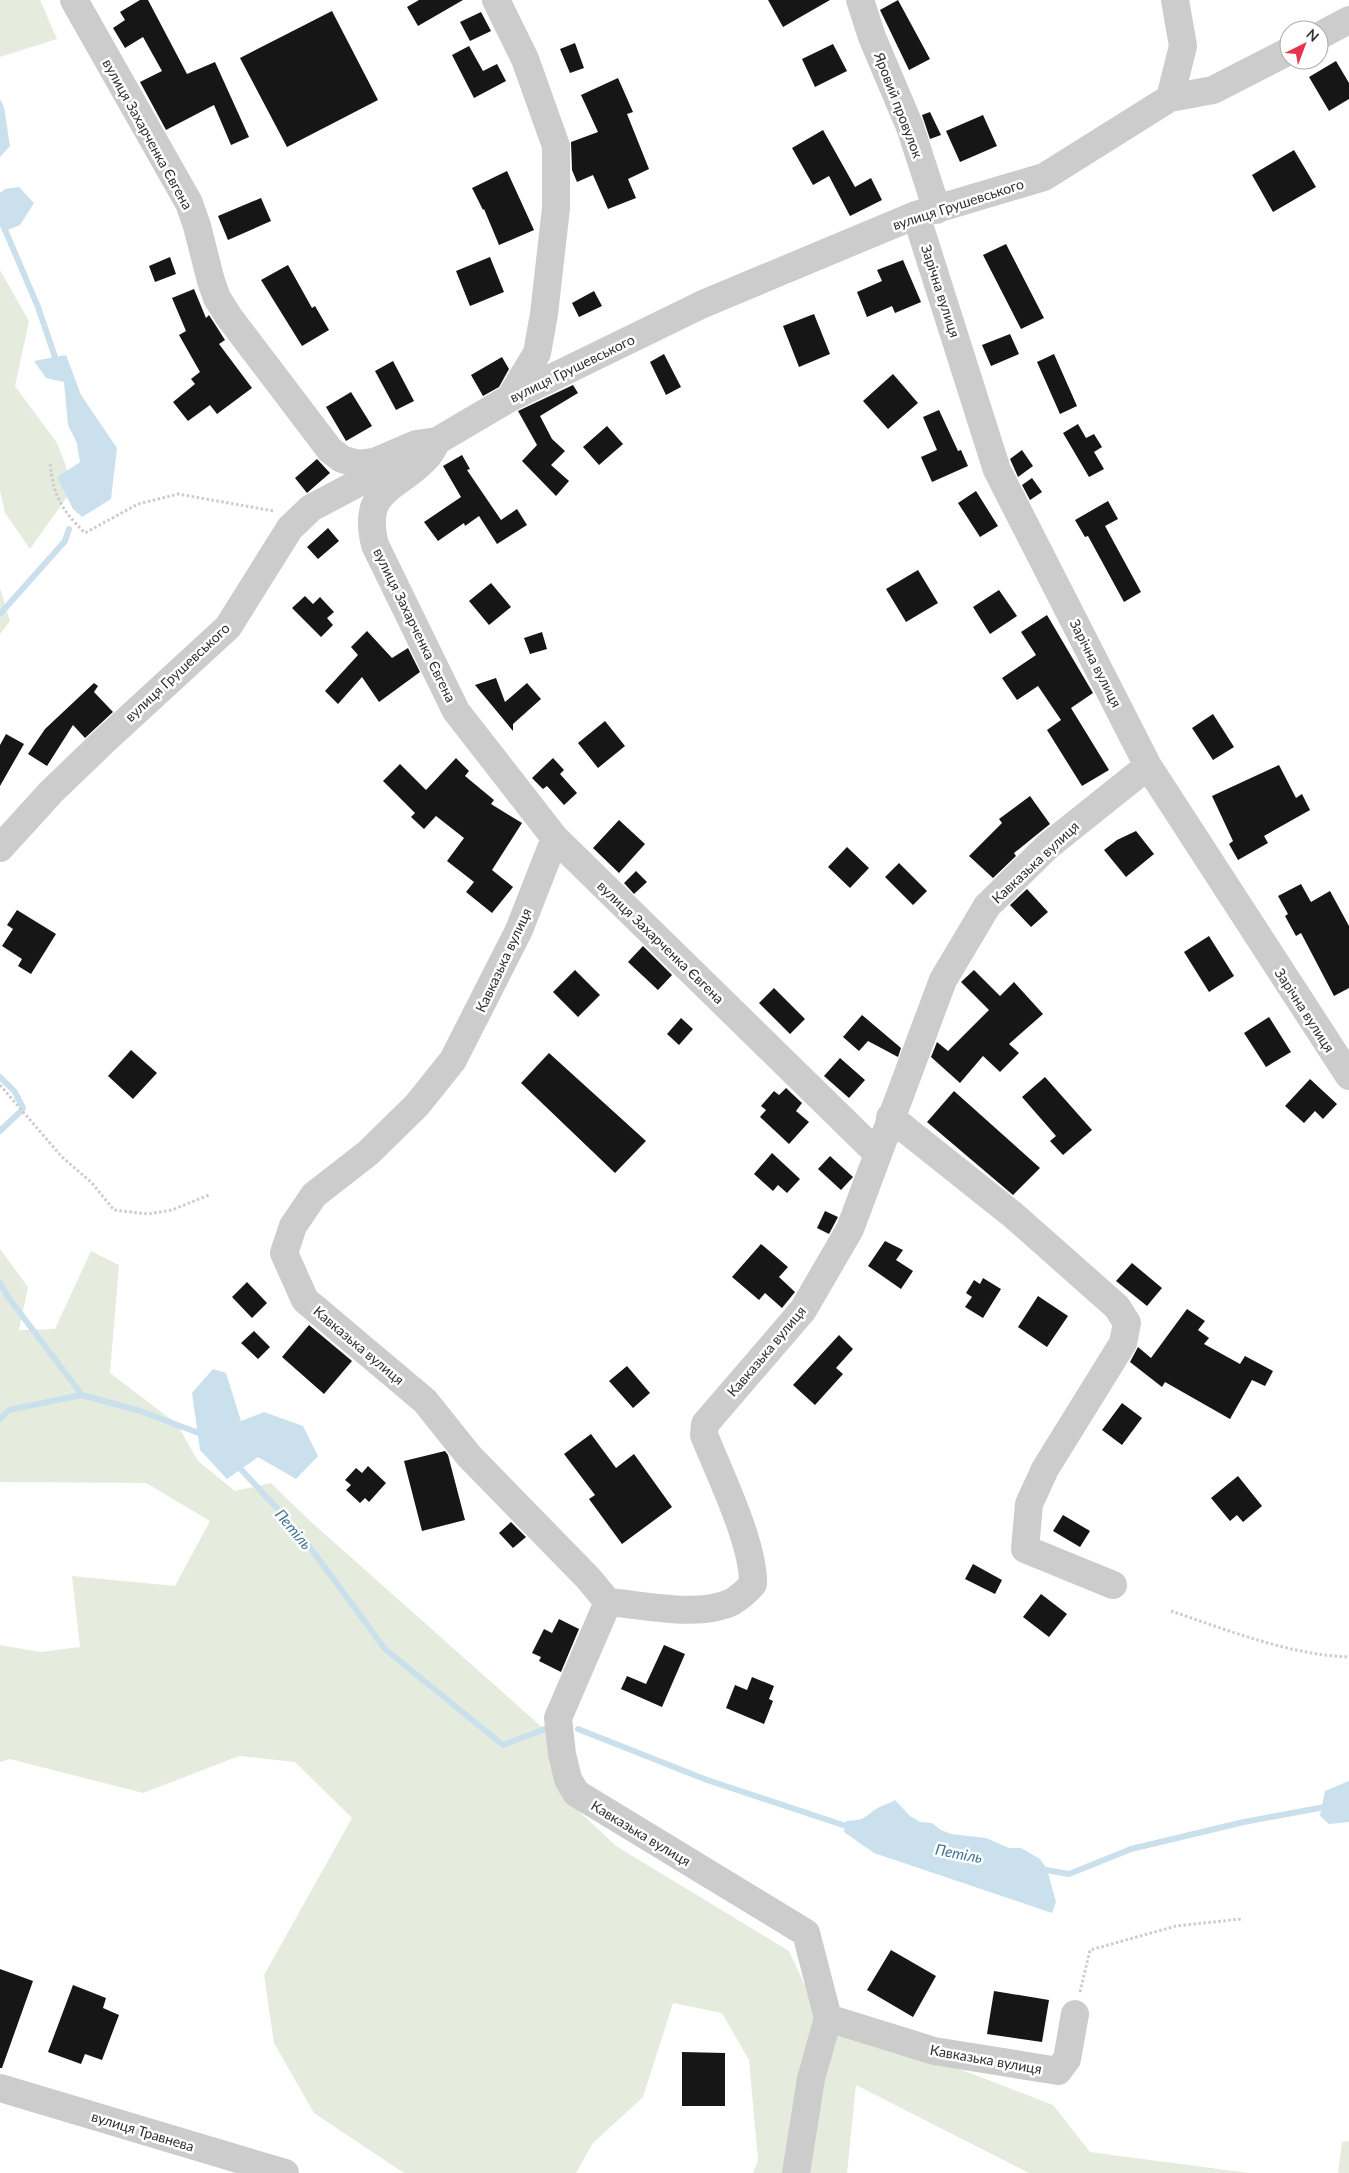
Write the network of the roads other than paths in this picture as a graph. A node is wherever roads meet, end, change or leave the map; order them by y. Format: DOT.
graph roads {
  1 [pos="74,0"];
  2 [pos="496,0"];
  3 [pos="860,0"];
  4 [pos="1175,0"];
  5 [pos="1349,20"];
  6 [pos="1329,31"];
  7 [pos="1279,56"];
  8 [pos="1170,98"];
  9 [pos="927,212"];
  10 [pos="510,398"];
  11 [pos="437,441"];
  12 [pos="1148,766"];
  13 [pos="555,838"];
  14 [pos="0,848"];
  15 [pos="1349,1076"];
  16 [pos="890,1117"];
  17 [pos="878,1154"];
  18 [pos="1113,1585"];
  19 [pos="608,1602"];
  20 [pos="1075,2014"];
  21 [pos="828,2018"];
  22 [pos="0,2088"];
  23 [pos="285,2173"];
  24 [pos="796,2173"];
  1 -- 11 [label="street, вулиця Захарченка Євгена"];
  2 -- 10 [label="street"];
  3 -- 9 [label="street, Яровий провулок"];
  4 -- 8 [label="street"];
  5 -- 6 [label="street"];
  7 -- 8 [label="street"];
  8 -- 9 [label="street, вулиця Грушевського"];
  9 -- 10 [label="street, вулиця Грушевського"];
  9 -- 12 [label="street, Зарічна вулиця"];
  10 -- 11 [label="street, вулиця Грушевського"];
  11 -- 13 [label="street, вулиця Захарченка Євгена"];
  11 -- 14 [label="street, вулиця Грушевського"];
  12 -- 15 [label="street, Зарічна вулиця"];
  12 -- 16 [label="street, Кавказька вулиця"];
  13 -- 17 [label="street, вулиця Захарченка Євгена"];
  13 -- 19 [label="street, Кавказька вулиця"];
  16 -- 17 [label="street, Кавказька вулиця"];
  16 -- 18 [label="street"];
  17 -- 19 [label="street, Кавказька вулиця"];
  19 -- 21 [label="street, Кавказька вулиця"];
  20 -- 21 [label="street, Кавказька вулиця"];
  21 -- 24 [label="street"];
  22 -- 23 [label="street, вулиця Травнева"];
}
